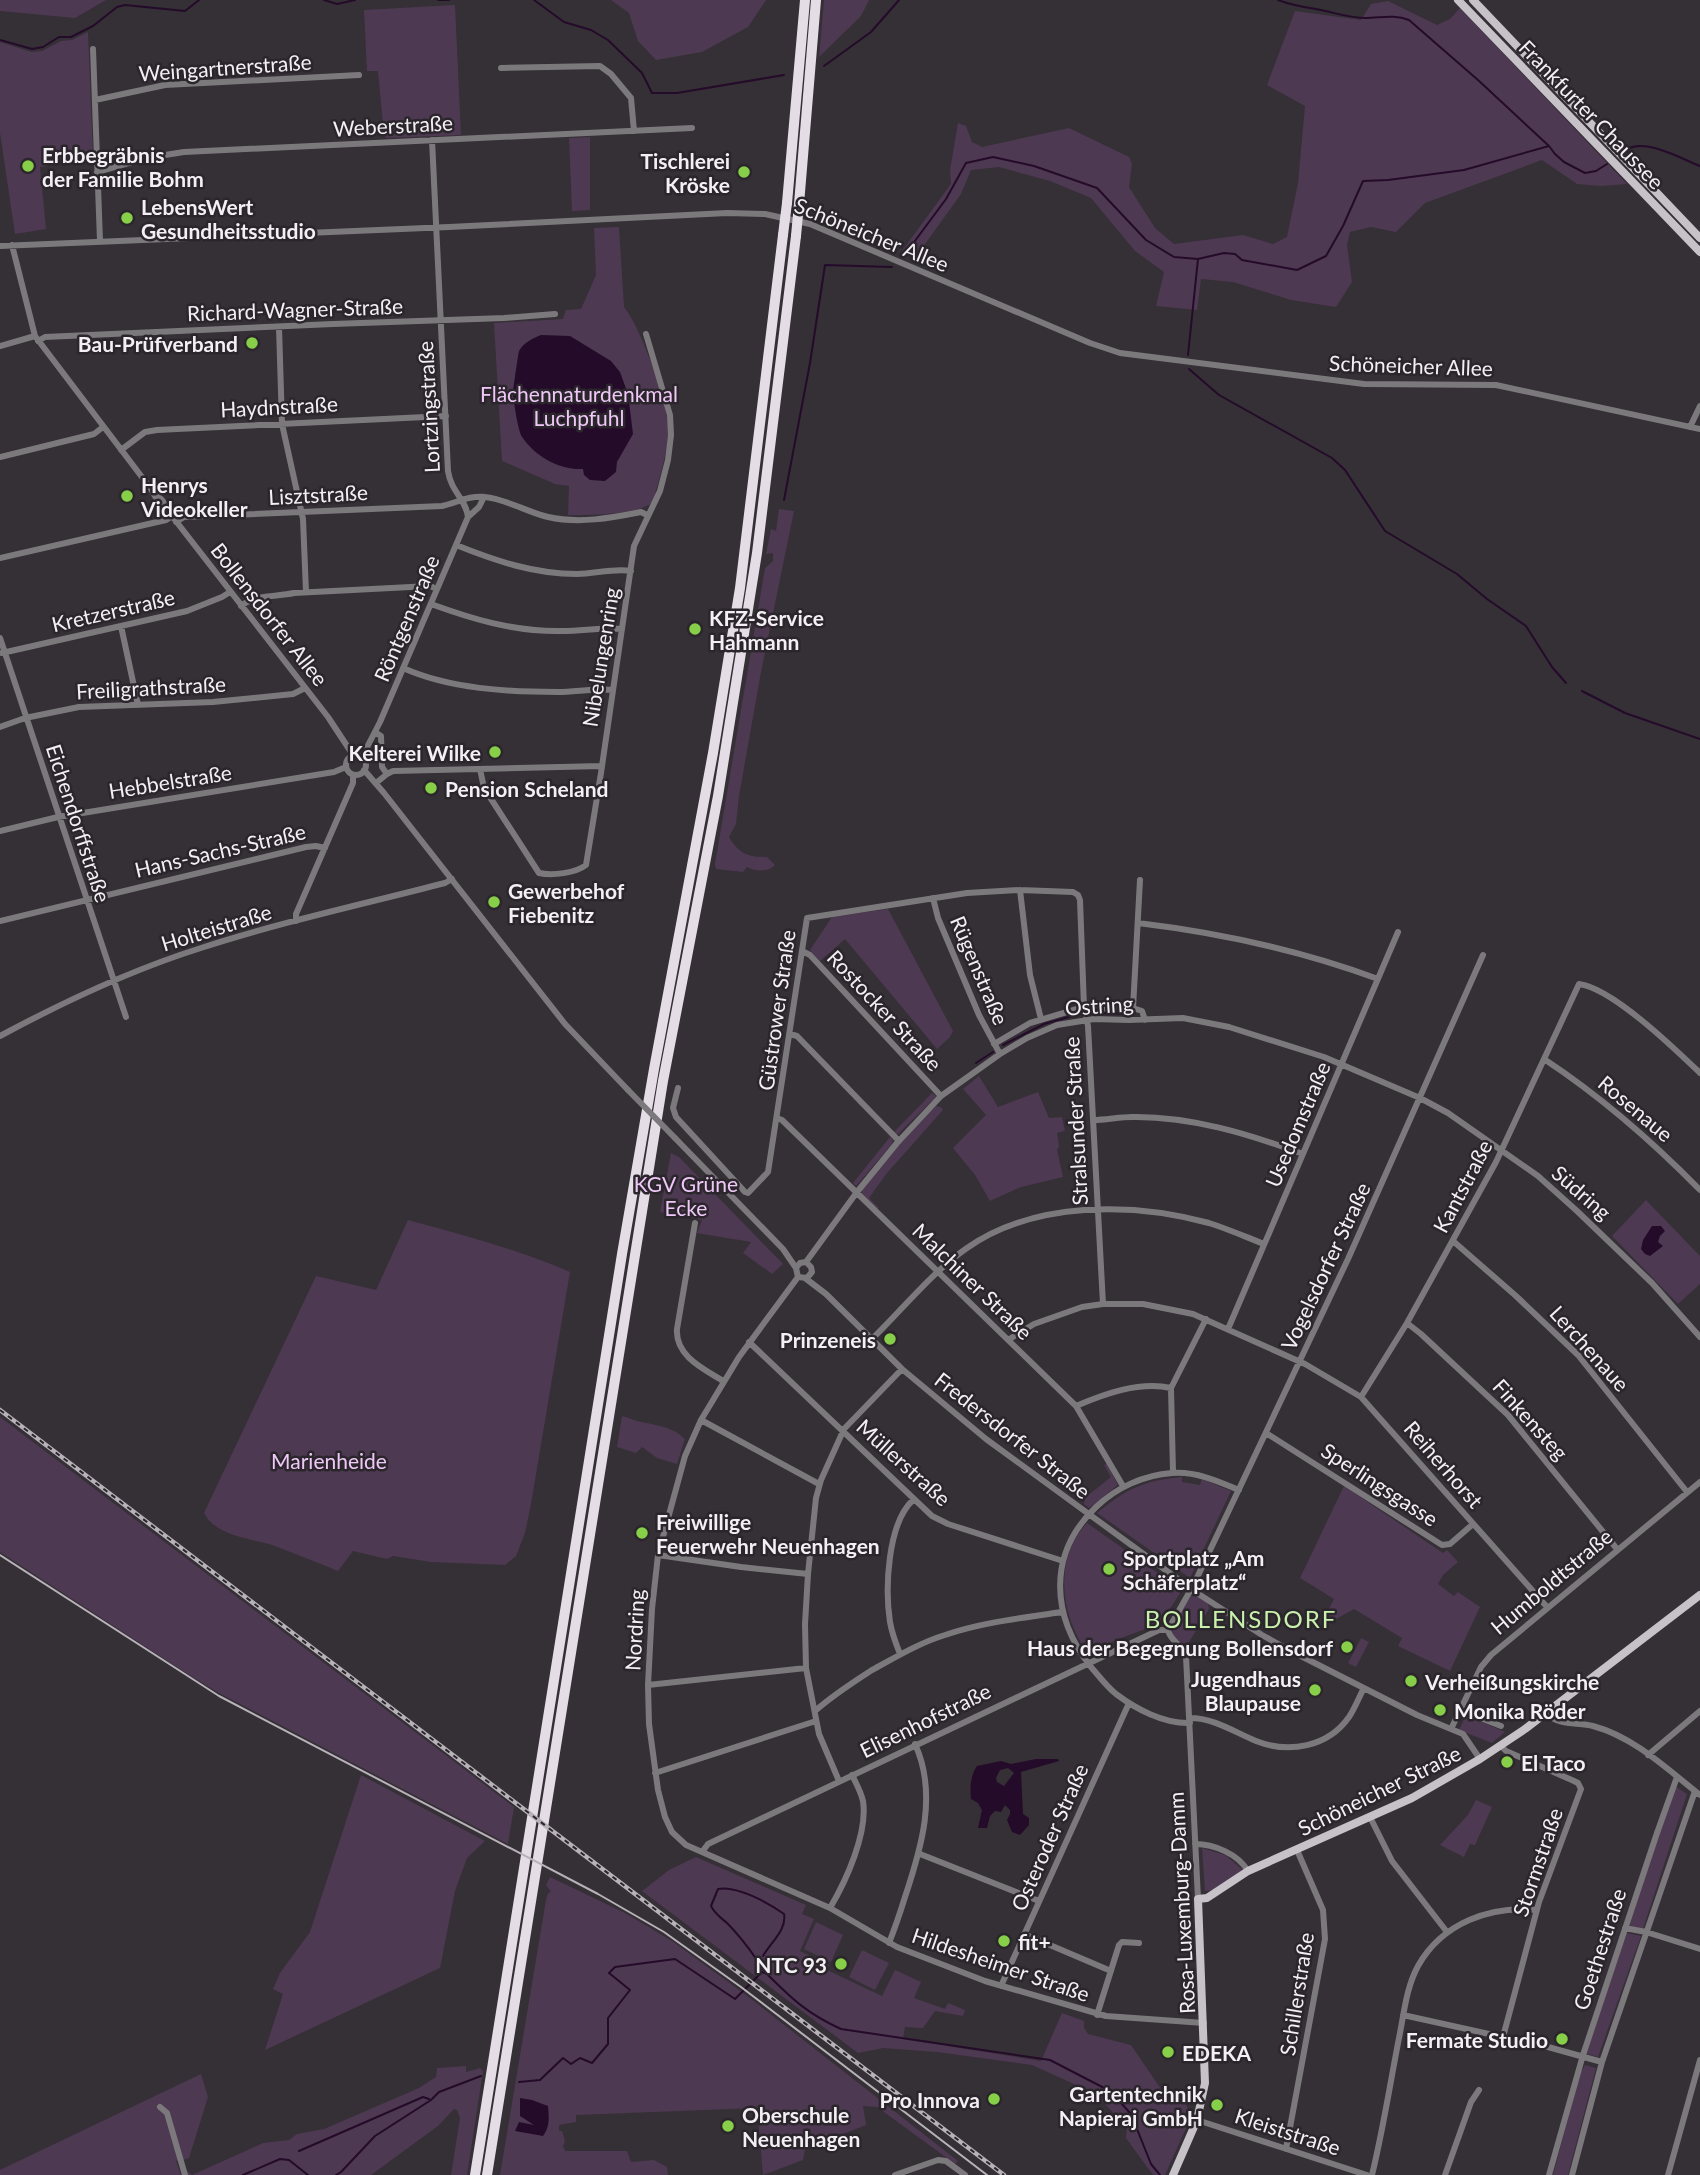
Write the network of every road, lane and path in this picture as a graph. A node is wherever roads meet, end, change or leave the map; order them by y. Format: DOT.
graph roads {
  1 [pos="805,0"];
  2 [pos="816,0"];
  3 [pos="1458,0"];
  4 [pos="1473,0"];
  5 [pos="93,49"];
  6 [pos="501,68"];
  7 [pos="359,75"];
  8 [pos="95,100"];
  9 [pos="692,128"];
  10 [pos="634,131"];
  11 [pos="432,140"];
  12 [pos="97,172"];
  13 [pos="436,228"];
  14 [pos="1700,238"];
  15 [pos="100,241"];
  16 [pos="12,245"];
  17 [pos="0,246"];
  18 [pos="1700,252"];
  19 [pos="555,314"];
  20 [pos="441,320"];
  21 [pos="279,327"];
  22 [pos="646,334"];
  23 [pos="36,339"];
  24 [pos="0,346"];
  25 [pos="1700,406"];
  26 [pos="446,416"];
  27 [pos="282,424"];
  28 [pos="1690,427"];
  29 [pos="103,428"];
  30 [pos="1700,429"];
  31 [pos="121,450"];
  32 [pos="0,457"];
  33 [pos="484,496"];
  34 [pos="461,500"];
  35 [pos="302,512"];
  36 [pos="648,515"];
  37 [pos="468,517"];
  38 [pos="174,519"];
  39 [pos="456,545"];
  40 [pos="0,558"];
  41 [pos="631,571"];
  42 [pos="437,589"];
  43 [pos="230,592"];
  44 [pos="306,592"];
  45 [pos="431,604"];
  46 [pos="241,606"];
  47 [pos="121,625"];
  48 [pos="622,629"];
  49 [pos="0,639"];
  50 [pos="2,653"];
  51 [pos="403,668"];
  52 [pos="305,688"];
  53 [pos="613,690"];
  54 [pos="138,705"];
  55 [pos="25,718"];
  56 [pos="0,727"];
  57 [pos="375,732"];
  58 [pos="350,757"];
  59 [pos="362,757"];
  60 [pos="601,766"];
  61 [pos="346,767"];
  62 [pos="480,769"];
  63 [pos="364,770"];
  64 [pos="387,774"];
  65 [pos="353,775"];
  66 [pos="376,783"];
  67 [pos="58,817"];
  68 [pos="0,831"];
  69 [pos="325,848"];
  70 [pos="452,879"];
  71 [pos="1140,880"];
  72 [pos="1020,890"];
  73 [pos="1077,895"];
  74 [pos="933,898"];
  75 [pos="86,900"];
  76 [pos="0,921"];
  77 [pos="296,921"];
  78 [pos="1138,923"];
  79 [pos="1398,932"];
  80 [pos="802,951"];
  81 [pos="1483,954"];
  82 [pos="1378,979"];
  83 [pos="114,980"];
  84 [pos="1084,1007"];
  85 [pos="1133,1008"];
  86 [pos="126,1017"];
  87 [pos="1041,1019"];
  88 [pos="1087,1020"];
  89 [pos="1144,1020"];
  90 [pos="790,1034"];
  91 [pos="0,1036"];
  92 [pos="994,1044"];
  93 [pos="1000,1054"];
  94 [pos="1544,1059"];
  95 [pos="1342,1064"];
  96 [pos="1700,1073"];
  97 [pos="678,1088"];
  98 [pos="941,1096"];
  99 [pos="1420,1098"];
  100 [pos="777,1118"];
  101 [pos="1093,1120"];
  102 [pos="899,1141"];
  103 [pos="1502,1150"];
  104 [pos="1303,1154"];
  105 [pos="1700,1190"];
  106 [pos="857,1192"];
  107 [pos="1098,1211"];
  108 [pos="695,1223"];
  109 [pos="1453,1241"];
  110 [pos="1264,1244"];
  111 [pos="803,1264"];
  112 [pos="938,1271"];
  113 [pos="805,1276"];
  114 [pos="1103,1304"];
  115 [pos="1206,1319"];
  116 [pos="1407,1323"];
  117 [pos="1228,1329"];
  118 [pos="1700,1337"];
  119 [pos="871,1340"];
  120 [pos="1008,1340"];
  121 [pos="749,1342"];
  122 [pos="1300,1362"];
  123 [pos="902,1369"];
  124 [pos="723,1381"];
  125 [pos="1171,1388"];
  126 [pos="1361,1397"];
  127 [pos="1076,1406"];
  128 [pos="701,1420"];
  129 [pos="843,1432"];
  130 [pos="1266,1433"];
  131 [pos="1173,1472"];
  132 [pos="1700,1482"];
  133 [pos="819,1485"];
  134 [pos="1123,1486"];
  135 [pos="1239,1490"];
  136 [pos="1687,1492"];
  137 [pos="913,1500"];
  138 [pos="1089,1515"];
  139 [pos="1473,1524"];
  140 [pos="1617,1549"];
  141 [pos="659,1555"];
  142 [pos="1063,1561"];
  143 [pos="808,1574"];
  144 [pos="1191,1588"];
  145 [pos="1700,1595"];
  146 [pos="1547,1607"];
  147 [pos="1062,1612"];
  148 [pos="1168,1630"];
  149 [pos="900,1654"];
  150 [pos="1088,1663"];
  151 [pos="807,1668"];
  152 [pos="648,1685"];
  153 [pos="1364,1688"];
  154 [pos="1129,1703"];
  155 [pos="1460,1710"];
  156 [pos="815,1711"];
  157 [pos="1700,1711"];
  158 [pos="1546,1713"];
  159 [pos="816,1721"];
  160 [pos="1190,1721"];
  161 [pos="1501,1726"];
  162 [pos="1451,1729"];
  163 [pos="915,1744"];
  164 [pos="1501,1746"];
  165 [pos="1648,1755"];
  166 [pos="1480,1759"];
  167 [pos="655,1773"];
  168 [pos="852,1775"];
  169 [pos="1677,1777"];
  170 [pos="839,1781"];
  171 [pos="1698,1793"];
  172 [pos="1370,1818"];
  173 [pos="1195,1844"];
  174 [pos="685,1845"];
  175 [pos="1297,1850"];
  176 [pos="702,1852"];
  177 [pos="920,1854"];
  178 [pos="1248,1871"];
  179 [pos="1198,1899"];
  180 [pos="1039,1901"];
  181 [pos="830,1908"];
  182 [pos="1537,1910"];
  183 [pos="1625,1928"];
  184 [pos="1646,1932"];
  185 [pos="1447,1933"];
  186 [pos="1024,1934"];
  187 [pos="889,1943"];
  188 [pos="1139,1943"];
  189 [pos="1700,1950"];
  190 [pos="1111,1971"];
  191 [pos="1001,1986"];
  192 [pos="1097,2015"];
  193 [pos="1404,2015"];
  194 [pos="1204,2023"];
  195 [pos="1503,2037"];
  196 [pos="1583,2055"];
  197 [pos="1700,2060"];
  198 [pos="1602,2062"];
  199 [pos="1697,2083"];
  200 [pos="1479,2090"];
  201 [pos="160,2107"];
  202 [pos="1197,2120"];
  203 [pos="1286,2149"];
  204 [pos="900,2174"];
  205 [pos="185,2175"];
  206 [pos="475,2175"];
  207 [pos="488,2175"];
  208 [pos="965,2175"];
  209 [pos="1173,2175"];
  210 [pos="1370,2175"];
  211 [pos="1445,2175"];
  212 [pos="1549,2175"];
  213 [pos="1572,2175"];
  214 [pos="1668,2175"];
  1 -- 206 [label="highway, bridge"];
  2 -- 207 [label="highway, bridge"];
  3 -- 18 [label="main road, Frankfurter Chaussee"];
  4 -- 14 [label="main road, Frankfurter Chaussee"];
  5 -- 8 [label="street"];
  6 -- 10 [label="street"];
  7 -- 8 [label="street, Weingartnerstraße"];
  8 -- 12 [label="street"];
  9 -- 10 [label="street, Weberstraße"];
  10 -- 11 [label="street, Weberstraße"];
  11 -- 12 [label="street, Weberstraße"];
  11 -- 13 [label="street, Lortzingstraße"];
  12 -- 15 [label="street"];
  13 -- 15 [label="street, Schöneicher Allee"];
  13 -- 20 [label="street, Lortzingstraße"];
  13 -- 28 [label="street, Schöneicher Allee"];
  15 -- 16 [label="street, Schöneicher Allee"];
  16 -- 17 [label="street, Schöneicher Allee"];
  16 -- 23 [label="street, Bollensdorfer Allee"];
  19 -- 20 [label="street, Richard-Wagner-Straße"];
  20 -- 21 [label="street, Richard-Wagner-Straße"];
  20 -- 26 [label="street, Lortzingstraße"];
  21 -- 23 [label="street, Richard-Wagner-Straße"];
  21 -- 27 [label="street"];
  22 -- 36 [label="street, Nibelungenring"];
  23 -- 24 [label="street, Richard-Wagner-Straße"];
  23 -- 29 [label="street, Bollensdorfer Allee"];
  25 -- 28 [label="street"];
  26 -- 27 [label="street, Haydnstraße"];
  26 -- 34 [label="street, Lortzingstraße"];
  27 -- 31 [label="street, Haydnstraße"];
  27 -- 35 [label="street"];
  28 -- 30 [label="street, Schöneicher Allee"];
  29 -- 31 [label="street, Bollensdorfer Allee"];
  29 -- 32 [label="street"];
  31 -- 38 [label="street, Bollensdorfer Allee"];
  33 -- 34 [label="street, Lisztstraße"];
  33 -- 36 [label="street"];
  33 -- 37 [label="street, Röntgenstraße"];
  34 -- 35 [label="street, Lisztstraße"];
  34 -- 37 [label="street"];
  35 -- 38 [label="street, Lisztstraße"];
  35 -- 44 [label="street"];
  36 -- 41 [label="street, Nibelungenring"];
  37 -- 39 [label="street, Röntgenstraße"];
  38 -- 40 [label="street, Lisztstraße"];
  38 -- 43 [label="street, Bollensdorfer Allee"];
  39 -- 41 [label="street"];
  39 -- 42 [label="street, Röntgenstraße"];
  41 -- 48 [label="street, Nibelungenring"];
  42 -- 44 [label="street"];
  42 -- 45 [label="street, Röntgenstraße"];
  43 -- 46 [label="street, Bollensdorfer Allee"];
  43 -- 47 [label="street, Kretzerstraße"];
  44 -- 46 [label="street"];
  45 -- 48 [label="street"];
  45 -- 51 [label="street, Röntgenstraße"];
  46 -- 52 [label="street, Bollensdorfer Allee"];
  47 -- 50 [label="street, Kretzerstraße"];
  47 -- 54 [label="street"];
  48 -- 53 [label="street, Nibelungenring"];
  49 -- 50 [label="street, Eichendorffstraße"];
  50 -- 55 [label="street, Eichendorffstraße"];
  51 -- 53 [label="street"];
  51 -- 57 [label="street, Röntgenstraße"];
  52 -- 54 [label="street, Freiligrathstraße"];
  52 -- 58 [label="street, Bollensdorfer Allee"];
  53 -- 60 [label="street, Nibelungenring"];
  54 -- 55 [label="street, Freiligrathstraße"];
  55 -- 56 [label="street, Freiligrathstraße"];
  55 -- 67 [label="street, Eichendorffstraße"];
  57 -- 59 [label="street, Röntgenstraße"];
  57 -- 64 [label="street"];
  58 -- 59 [label="street"];
  58 -- 61 [label="street"];
  59 -- 63 [label="street"];
  60 -- 62 [label="street"];
  60 -- 62 [label="street, Nibelungenring"];
  61 -- 65 [label="street"];
  61 -- 67 [label="street, Hebbelstraße"];
  62 -- 64 [label="street"];
  63 -- 65 [label="street"];
  63 -- 66 [label="street"];
  64 -- 66 [label="street"];
  65 -- 69 [label="street"];
  66 -- 70 [label="street"];
  67 -- 68 [label="street, Hebbelstraße"];
  67 -- 75 [label="street, Eichendorffstraße"];
  69 -- 75 [label="street, Hans-Sachs-Straße"];
  69 -- 77 [label="street"];
  70 -- 77 [label="street, Holteistraße"];
  70 -- 111 [label="street, bridge"];
  71 -- 78 [label="street"];
  72 -- 73 [label="street, Güstrower Straße"];
  72 -- 74 [label="street, Güstrower Straße"];
  72 -- 87 [label="street"];
  73 -- 84 [label="street, Stralsunder Straße"];
  74 -- 80 [label="street, Güstrower Straße"];
  74 -- 92 [label="street, Rügenstraße"];
  75 -- 76 [label="street, Hans-Sachs-Straße"];
  75 -- 83 [label="street, Eichendorffstraße"];
  77 -- 83 [label="street, Holteistraße"];
  78 -- 82 [label="street"];
  78 -- 85 [label="street"];
  79 -- 82 [label="street, Usedomstraße"];
  80 -- 90 [label="street, Güstrower Straße"];
  80 -- 98 [label="street, Rostocker Straße"];
  81 -- 99 [label="street, Vogelsdorfer Straße"];
  82 -- 95 [label="street, Usedomstraße"];
  83 -- 86 [label="street, Eichendorffstraße"];
  83 -- 91 [label="street, Holteistraße"];
  84 -- 85 [label="street, Ostring"];
  84 -- 87 [label="street, Ostring"];
  84 -- 88 [label="street, Stralsunder Straße"];
  85 -- 89 [label="street"];
  87 -- 92 [label="street, Ostring"];
  88 -- 89 [label="street, Ostring"];
  88 -- 93 [label="street, Ostring"];
  88 -- 101 [label="street, Stralsunder Straße"];
  89 -- 95 [label="street, Ostring"];
  90 -- 100 [label="street, Güstrower Straße"];
  90 -- 102 [label="street"];
  92 -- 93 [label="street, Rügenstraße"];
  93 -- 98 [label="street, Ostring"];
  94 -- 96 [label="street, Kantstraße"];
  94 -- 103 [label="street, Kantstraße"];
  94 -- 105 [label="street, Rosenaue"];
  95 -- 99 [label="street, Ostring"];
  95 -- 104 [label="street, Usedomstraße"];
  97 -- 100 [label="street, Güstrower Straße"];
  98 -- 102 [label="street, Ostring"];
  99 -- 103 [label="street, Südring"];
  99 -- 122 [label="street, Vogelsdorfer Straße"];
  100 -- 106 [label="street, Malchiner Straße"];
  101 -- 104 [label="street"];
  101 -- 107 [label="street, Stralsunder Straße"];
  102 -- 106 [label="street, Ostring"];
  103 -- 109 [label="street, Kantstraße"];
  103 -- 118 [label="street, Südring"];
  104 -- 110 [label="street, Usedomstraße"];
  106 -- 111 [label="street, Ostring"];
  106 -- 112 [label="street, Malchiner Straße"];
  107 -- 110 [label="street"];
  107 -- 112 [label="street"];
  107 -- 114 [label="street, Stralsunder Straße"];
  108 -- 124 [label="street"];
  109 -- 116 [label="street, Kantstraße"];
  109 -- 136 [label="street, Lerchenaue"];
  110 -- 117 [label="street, Usedomstraße"];
  111 -- 113 [label="street"];
  111 -- 113 [label="street"];
  112 -- 119 [label="street"];
  112 -- 120 [label="street, Malchiner Straße"];
  113 -- 119 [label="street, Fredersdorfer Straße"];
  113 -- 121 [label="street, Nordring"];
  114 -- 115 [label="street, Reiherhorst"];
  114 -- 120 [label="street, Reiherhorst"];
  115 -- 117 [label="street, Reiherhorst"];
  115 -- 125 [label="street"];
  116 -- 126 [label="street, Kantstraße"];
  116 -- 140 [label="street, Finkensteg"];
  117 -- 122 [label="street, Reiherhorst"];
  119 -- 123 [label="street, Fredersdorfer Straße"];
  120 -- 127 [label="street, Malchiner Straße"];
  121 -- 124 [label="street, Nordring"];
  121 -- 129 [label="street, Müllerstraße"];
  122 -- 126 [label="street, Reiherhorst"];
  122 -- 130 [label="street, Vogelsdorfer Straße"];
  123 -- 129 [label="street"];
  123 -- 138 [label="street, Fredersdorfer Straße"];
  124 -- 128 [label="street, Nordring"];
  125 -- 127 [label="street"];
  125 -- 131 [label="street"];
  126 -- 139 [label="street, Reiherhorst"];
  127 -- 134 [label="street, Malchiner Straße"];
  128 -- 133 [label="street"];
  128 -- 141 [label="street, Nordring"];
  129 -- 133 [label="street"];
  129 -- 137 [label="street, Müllerstraße"];
  130 -- 135 [label="street, Vogelsdorfer Straße"];
  130 -- 139 [label="street, Sperlingsgasse"];
  131 -- 134 [label="street"];
  131 -- 135 [label="street"];
  132 -- 136 [label="street, Humboldtstraße"];
  133 -- 143 [label="street"];
  134 -- 138 [label="street"];
  135 -- 144 [label="street, Vogelsdorfer Straße"];
  136 -- 140 [label="street, Humboldtstraße"];
  137 -- 142 [label="street, Müllerstraße"];
  137 -- 149 [label="street"];
  138 -- 142 [label="street"];
  138 -- 144 [label="street, Fredersdorfer Straße"];
  139 -- 146 [label="street, Reiherhorst"];
  140 -- 146 [label="street, Humboldtstraße"];
  141 -- 143 [label="street"];
  141 -- 152 [label="street, Nordring"];
  142 -- 147 [label="street"];
  143 -- 151 [label="street"];
  144 -- 148 [label="street, Vogelsdorfer Straße"];
  144 -- 153 [label="street, Fredersdorfer Straße"];
  145 -- 158 [label="main road, Schöneicher Straße"];
  146 -- 155 [label="street, Humboldtstraße"];
  147 -- 149 [label="street"];
  147 -- 150 [label="street"];
  148 -- 150 [label="street, Elisenhofstraße"];
  148 -- 160 [label="street, Rosa-Luxemburg-Damm"];
  149 -- 156 [label="street"];
  150 -- 154 [label="street"];
  150 -- 163 [label="street, Elisenhofstraße"];
  151 -- 152 [label="street"];
  151 -- 156 [label="street"];
  152 -- 167 [label="street, Nordring"];
  153 -- 160 [label="street"];
  153 -- 162 [label="street, Fredersdorfer Straße"];
  154 -- 160 [label="street"];
  154 -- 180 [label="street, Osteroder Straße"];
  155 -- 161 [label="street"];
  155 -- 162 [label="street, Humboldtstraße"];
  156 -- 159 [label="street"];
  157 -- 165 [label="street"];
  158 -- 164 [label="main road, Schöneicher Straße"];
  158 -- 165 [label="street"];
  159 -- 167 [label="street"];
  159 -- 170 [label="street"];
  160 -- 173 [label="street, Rosa-Luxemburg-Damm"];
  162 -- 166 [label="street"];
  163 -- 168 [label="street, Elisenhofstraße"];
  163 -- 177 [label="street"];
  164 -- 166 [label="main road, Schöneicher Straße"];
  164 -- 182 [label="street, Stormstraße"];
  165 -- 169 [label="street"];
  166 -- 172 [label="main road, Schöneicher Straße"];
  167 -- 174 [label="street, Nordring"];
  168 -- 170 [label="street, Elisenhofstraße"];
  168 -- 181 [label="street"];
  169 -- 171 [label="street"];
  169 -- 183 [label="street, Goethestraße"];
  170 -- 176 [label="street, Elisenhofstraße"];
  171 -- 184 [label="street, Goethestraße"];
  172 -- 175 [label="main road, Schöneicher Straße"];
  172 -- 185 [label="street"];
  173 -- 178 [label="street"];
  173 -- 179 [label="street, Rosa-Luxemburg-Damm"];
  174 -- 176 [label="street, Hildesheimer Straße"];
  175 -- 178 [label="main road, Schöneicher Straße"];
  175 -- 203 [label="street, Schillerstraße"];
  176 -- 181 [label="street, Hildesheimer Straße"];
  177 -- 180 [label="street"];
  177 -- 187 [label="street"];
  178 -- 179 [label="main road, Schöneicher Straße"];
  179 -- 194 [label="main road, Rosa-Luxemburg-Damm"];
  180 -- 186 [label="street, Osteroder Straße"];
  181 -- 187 [label="street, Hildesheimer Straße"];
  182 -- 185 [label="street"];
  182 -- 195 [label="street, Stormstraße"];
  183 -- 184 [label="street"];
  183 -- 196 [label="street, Goethestraße"];
  184 -- 189 [label="street"];
  184 -- 198 [label="street, Goethestraße"];
  185 -- 193 [label="street"];
  186 -- 190 [label="street"];
  186 -- 191 [label="street, Osteroder Straße"];
  187 -- 191 [label="street, Hildesheimer Straße"];
  188 -- 190 [label="street"];
  190 -- 192 [label="street"];
  191 -- 192 [label="street, Hildesheimer Straße"];
  192 -- 194 [label="street, Hildesheimer Straße"];
  193 -- 195 [label="street"];
  193 -- 210 [label="street"];
  194 -- 202 [label="main road, Rosa-Luxemburg-Damm"];
  195 -- 196 [label="street"];
  196 -- 198 [label="street"];
  196 -- 212 [label="street, Goethestraße"];
  197 -- 199 [label="street"];
  198 -- 213 [label="street, Goethestraße"];
  199 -- 214 [label="street"];
  200 -- 211 [label="street"];
  201 -- 205 [label="street"];
  202 -- 203 [label="street, Kleiststraße"];
  202 -- 209 [label="main road, Rosa-Luxemburg-Damm"];
  203 -- 210 [label="street, Kleiststraße"];
  204 -- 208 [label="street"];
}
